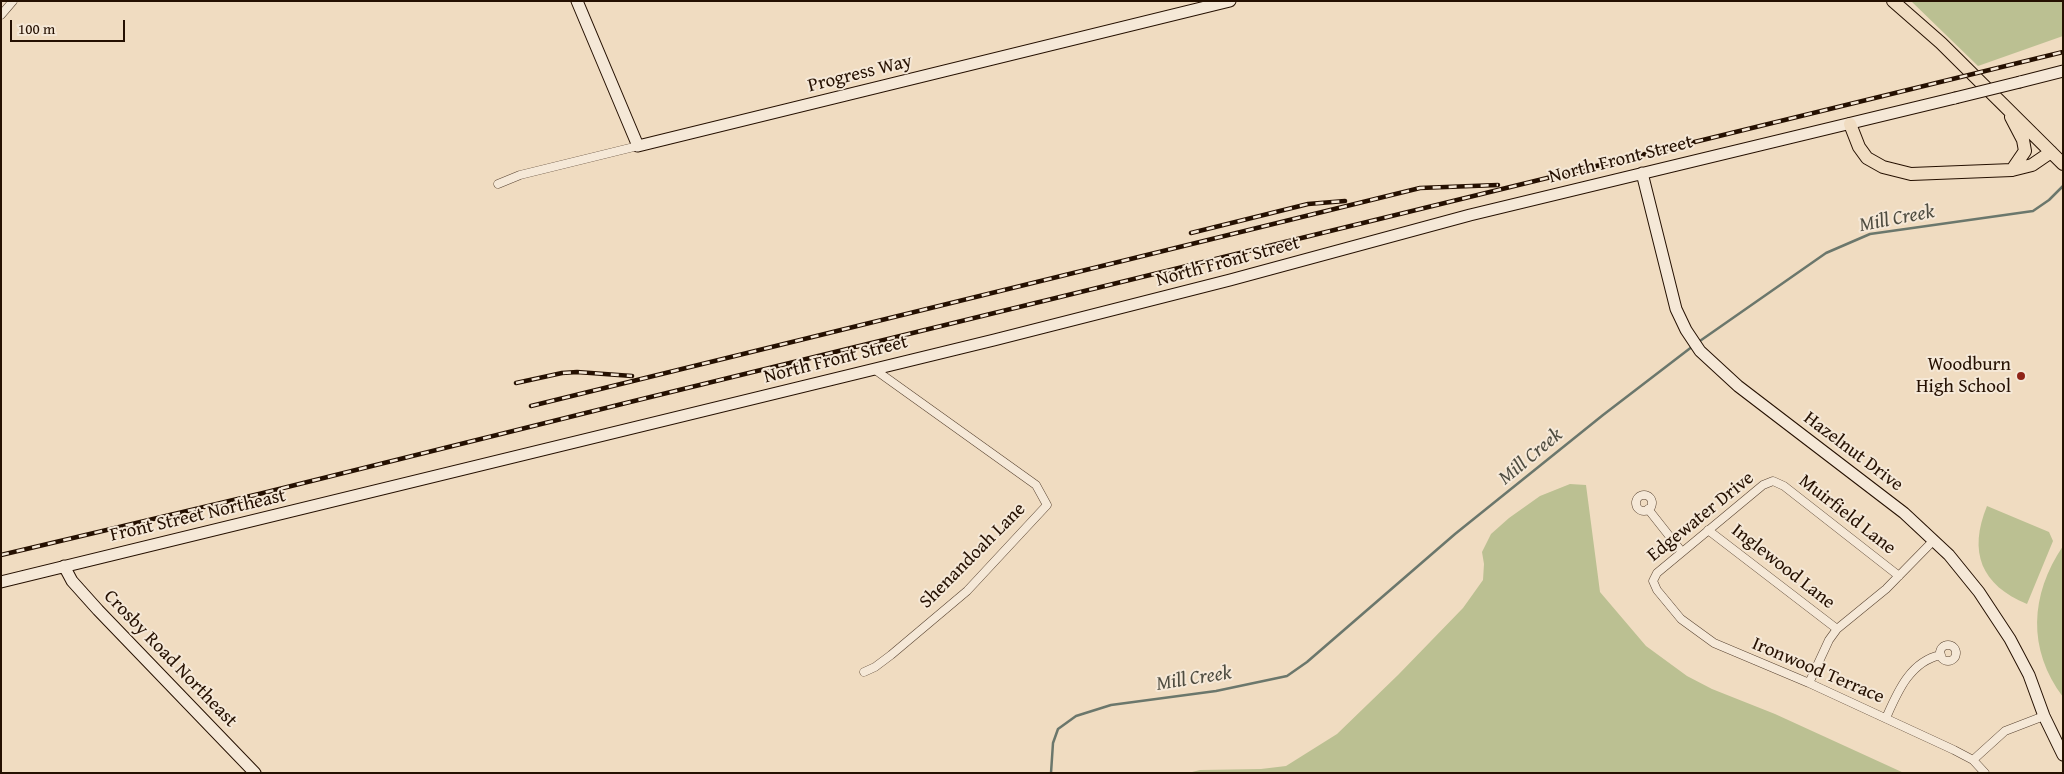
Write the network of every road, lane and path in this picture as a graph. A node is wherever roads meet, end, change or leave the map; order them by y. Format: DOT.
graph roads {
  1 [pos="13,1"];
  2 [pos="578,1"];
  3 [pos="1230,1"];
  4 [pos="1893,1"];
  5 [pos="1,15"];
  6 [pos="2063,71"];
  7 [pos="2005,106"];
  8 [pos="1850,124"];
  9 [pos="638,146"];
  10 [pos="2051,152"];
  11 [pos="2063,164"];
  12 [pos="2012,170"];
  13 [pos="1642,173"];
  14 [pos="498,184"];
  15 [pos="874,369"];
  16 [pos="1773,481"];
  17 [pos="403,484"];
  18 [pos="1648,510"];
  19 [pos="1708,530"];
  20 [pos="1934,540"];
  21 [pos="1682,552"];
  22 [pos="64,566"];
  23 [pos="1899,576"];
  24 [pos="1653,581"];
  25 [pos="1,582"];
  26 [pos="1837,629"];
  27 [pos="1941,655"];
  28 [pos="864,672"];
  29 [pos="1809,683"];
  30 [pos="2044,716"];
  31 [pos="1886,718"];
  32 [pos="2063,755"];
  33 [pos="1973,760"];
  34 [pos="255,773"];
  35 [pos="1985,773"];
  1 -- 5 [label="street"];
  2 -- 9 [label="main road"];
  3 -- 9 [label="main road, Progress Way"];
  4 -- 7 [label="main road"];
  6 -- 8 [label="main road, North Front Street, bridge"];
  7 -- 10 [label="main road"];
  7 -- 12 [label="main road"];
  8 -- 12 [label="main road"];
  8 -- 13 [label="main road, North Front Street"];
  9 -- 14 [label="street, Progress Way"];
  10 -- 11 [label="main road"];
  10 -- 12 [label="main road"];
  13 -- 15 [label="main road, North Front Street"];
  13 -- 20 [label="main road, Hazelnut Drive"];
  15 -- 17 [label="main road, North Front Street"];
  15 -- 28 [label="street, Shenandoah Lane"];
  16 -- 19 [label="street, Edgewater Drive"];
  16 -- 23 [label="street, Muirfield Lane"];
  17 -- 22 [label="main road, Front Street Northeast"];
  18 -- 21 [label="street"];
  19 -- 21 [label="street, Edgewater Drive"];
  19 -- 26 [label="street, Inglewood Lane"];
  20 -- 23 [label="street"];
  20 -- 30 [label="main road, Hazelnut Drive"];
  21 -- 24 [label="street, Edgewater Drive"];
  22 -- 25 [label="main road, Front Street Northeast"];
  22 -- 34 [label="main road, Crosby Road Northeast"];
  23 -- 26 [label="street"];
  24 -- 29 [label="street, Ironwood Terrace"];
  26 -- 29 [label="street"];
  27 -- 31 [label="street"];
  29 -- 31 [label="street, Ironwood Terrace"];
  30 -- 32 [label="main road, Hazelnut Drive"];
  30 -- 33 [label="street"];
  31 -- 33 [label="street, Ironwood Terrace"];
  33 -- 35 [label="street, Ironwood Terrace"];
}
